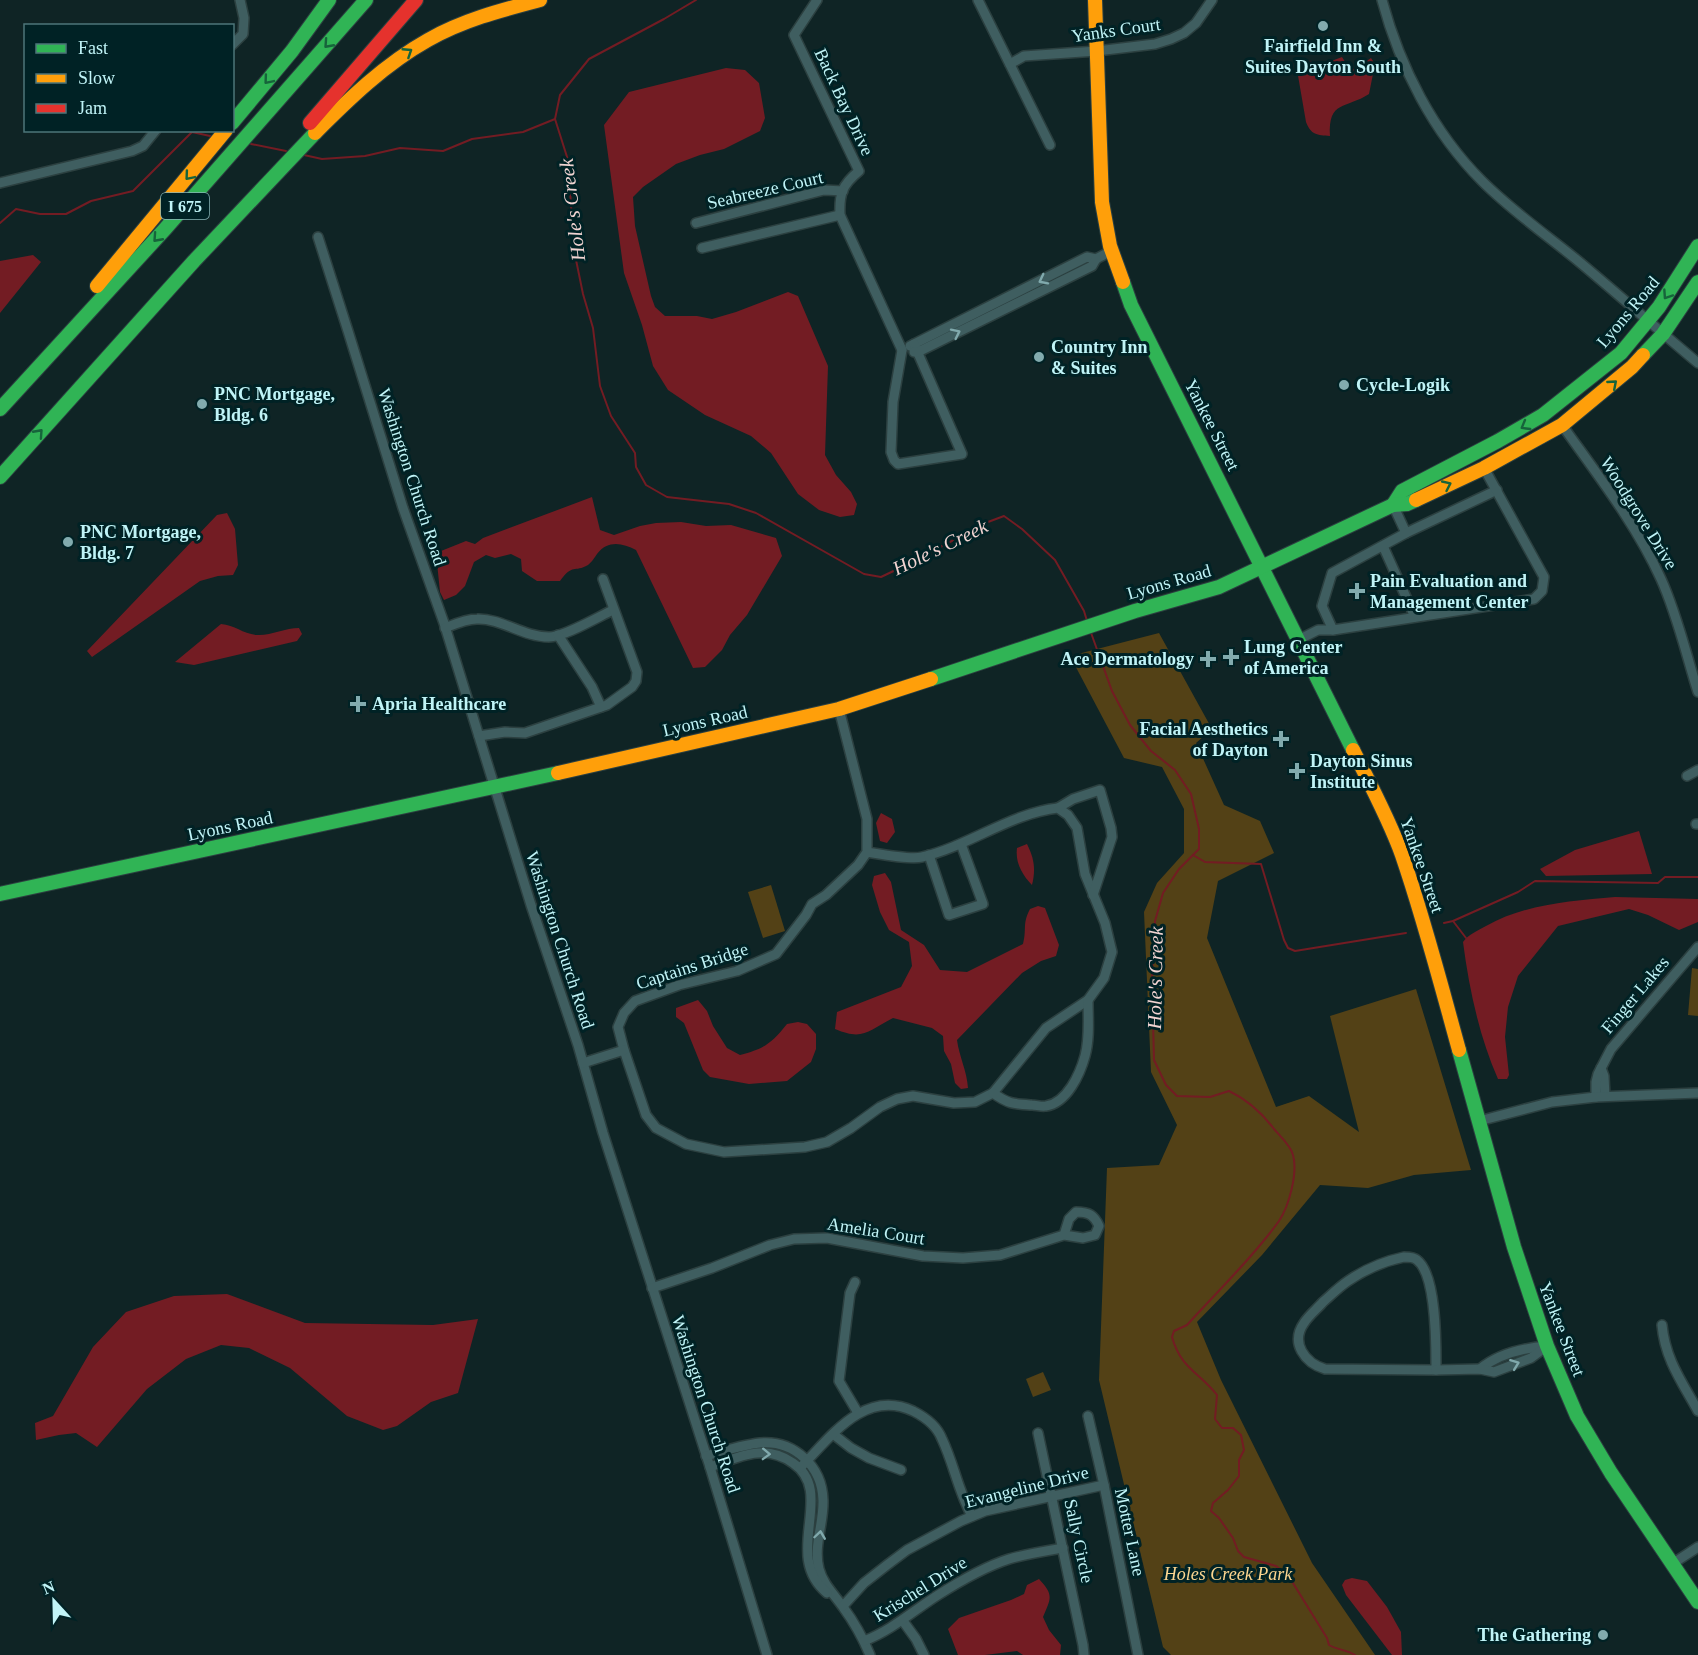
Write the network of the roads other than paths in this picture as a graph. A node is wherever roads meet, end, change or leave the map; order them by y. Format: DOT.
graph roads {
  1 [pos="240,0"];
  2 [pos="328,0"];
  3 [pos="366,0"];
  4 [pos="416,0"];
  5 [pos="540,0"];
  6 [pos="817,0"];
  7 [pos="978,0"];
  8 [pos="1095,0"];
  9 [pos="1212,0"];
  10 [pos="1382,0"];
  11 [pos="234,43"];
  12 [pos="1097,51"];
  13 [pos="1010,64"];
  14 [pos="234,121"];
  15 [pos="154,132"];
  16 [pos="224,132"];
  17 [pos="1050,145"];
  18 [pos="0,183"];
  19 [pos="843,191"];
  20 [pos="840,215"];
  21 [pos="696,223"];
  22 [pos="318,237"];
  23 [pos="215,238"];
  24 [pos="1698,246"];
  25 [pos="702,248"];
  26 [pos="1112,251"];
  27 [pos="1698,282"];
  28 [pos="1648,320"];
  29 [pos="1663,334"];
  30 [pos="916,348"];
  31 [pos="902,350"];
  32 [pos="1698,363"];
  33 [pos="0,404"];
  34 [pos="0,409"];
  35 [pos="1562,425"];
  36 [pos="1484,468"];
  37 [pos="0,477"];
  38 [pos="1497,490"];
  39 [pos="1393,505"];
  40 [pos="1406,533"];
  41 [pos="1383,546"];
  42 [pos="1262,568"];
  43 [pos="603,579"];
  44 [pos="614,610"];
  45 [pos="1415,617"];
  46 [pos="445,628"];
  47 [pos="1333,630"];
  48 [pos="558,635"];
  49 [pos="1298,640"];
  50 [pos="1698,692"];
  51 [pos="601,707"];
  52 [pos="839,709"];
  53 [pos="479,736"];
  54 [pos="1698,770"];
  55 [pos="1687,776"];
  56 [pos="494,788"];
  57 [pos="1058,808"];
  58 [pos="961,844"];
  59 [pos="867,852"];
  60 [pos="929,855"];
  61 [pos="0,894"];
  62 [pos="1093,895"];
  63 [pos="1698,947"];
  64 [pos="1088,1000"];
  65 [pos="624,1050"];
  66 [pos="583,1063"];
  67 [pos="1698,1093"];
  68 [pos="993,1094"];
  69 [pos="1601,1096"];
  70 [pos="1479,1121"];
  71 [pos="1064,1235"];
  72 [pos="855,1281"];
  73 [pos="652,1287"];
  74 [pos="1662,1325"];
  75 [pos="1547,1346"];
  76 [pos="1436,1370"];
  77 [pos="1698,1411"];
  78 [pos="858,1413"];
  79 [pos="1088,1416"];
  80 [pos="1038,1433"];
  81 [pos="833,1434"];
  82 [pos="706,1456"];
  83 [pos="808,1460"];
  84 [pos="710,1467"];
  85 [pos="800,1468"];
  86 [pos="900,1470"];
  87 [pos="1104,1485"];
  88 [pos="1053,1497"];
  89 [pos="972,1516"];
  90 [pos="1698,1547"];
  91 [pos="1063,1548"];
  92 [pos="1672,1564"];
  93 [pos="1698,1602"];
  94 [pos="843,1606"];
  95 [pos="903,1621"];
  96 [pos="864,1641"];
  97 [pos="767,1655"];
  98 [pos="870,1655"];
  99 [pos="924,1655"];
  100 [pos="1084,1655"];
  101 [pos="1138,1655"];
  1 -- 11 [label="street"];
  2 -- 14 [label="main road, one-way"];
  3 -- 34 [label="main road, I 675, one-way"];
  4 -- 23 [label="main road, I 675"];
  23 -- 5 [label="main road, one-way"];
  6 -- 19 [label="street, Back Bay Drive"];
  7 -- 13 [label="street"];
  8 -- 12 [label="main road, Yankee Street"];
  9 -- 12 [label="street, Yanks Court"];
  10 -- 28 [label="street"];
  12 -- 13 [label="street, Yanks Court"];
  12 -- 26 [label="main road, Yankee Street"];
  13 -- 17 [label="street"];
  15 -- 18 [label="street"];
  16 -- 33 [label="main road, one-way"];
  19 -- 20 [label="street, Back Bay Drive"];
  19 -- 21 [label="street, Seabreeze Court"];
  20 -- 25 [label="street"];
  20 -- 31 [label="street"];
  22 -- 46 [label="street, Washington Church Road"];
  37 -- 23 [label="main road, I 675, one-way"];
  24 -- 28 [label="main road, Lyons Road, one-way"];
  26 -- 30 [label="street"];
  26 -- 42 [label="main road, Yankee Street"];
  27 -- 29 [label="main road, Lyons Road"];
  28 -- 29 [label="street"];
  28 -- 39 [label="main road, Lyons Road, one-way"];
  29 -- 32 [label="street"];
  35 -- 29 [label="main road, Lyons Road, one-way"];
  30 -- 31 [label="street"];
  30 -- 31 [label="street"];
  35 -- 36 [label="main road, Lyons Road"];
  35 -- 50 [label="street, Woodgrove Drive"];
  36 -- 38 [label="street"];
  39 -- 36 [label="main road, Lyons Road, one-way"];
  38 -- 40 [label="street"];
  38 -- 45 [label="street"];
  39 -- 40 [label="street"];
  39 -- 42 [label="main road, Lyons Road"];
  40 -- 41 [label="street"];
  41 -- 45 [label="street"];
  41 -- 47 [label="street"];
  42 -- 49 [label="main road, Yankee Street"];
  42 -- 52 [label="main road, Lyons Road"];
  43 -- 44 [label="street"];
  44 -- 48 [label="street"];
  44 -- 51 [label="street"];
  45 -- 47 [label="street"];
  46 -- 48 [label="street"];
  46 -- 53 [label="street, Washington Church Road"];
  47 -- 49 [label="street"];
  48 -- 51 [label="street"];
  49 -- 70 [label="main road, Yankee Street"];
  51 -- 53 [label="street"];
  52 -- 56 [label="main road, Lyons Road"];
  52 -- 59 [label="street"];
  53 -- 56 [label="street, Washington Church Road"];
  54 -- 55 [label="street"];
  56 -- 61 [label="main road, Lyons Road"];
  56 -- 66 [label="street, Washington Church Road"];
  57 -- 58 [label="street"];
  57 -- 62 [label="street"];
  57 -- 62 [label="street"];
  58 -- 60 [label="street"];
  58 -- 60 [label="street"];
  59 -- 60 [label="street"];
  59 -- 65 [label="street, Captains Bridge"];
  62 -- 64 [label="street"];
  63 -- 69 [label="street, Finger Lakes"];
  64 -- 68 [label="street"];
  64 -- 68 [label="street"];
  65 -- 66 [label="street"];
  65 -- 68 [label="street, Captains Bridge"];
  66 -- 73 [label="street, Washington Church Road"];
  67 -- 69 [label="street"];
  69 -- 70 [label="street"];
  70 -- 75 [label="main road, Yankee Street"];
  71 -- 73 [label="street, Amelia Court"];
  72 -- 78 [label="street"];
  73 -- 82 [label="street, Washington Church Road"];
  74 -- 77 [label="street"];
  75 -- 76 [label="street"];
  75 -- 92 [label="main road, Yankee Street"];
  76 -- 76 [label="street"];
  78 -- 81 [label="street"];
  78 -- 89 [label="street"];
  79 -- 87 [label="street, Motter Lane"];
  80 -- 88 [label="street, Sally Circle"];
  81 -- 83 [label="street"];
  81 -- 86 [label="street"];
  82 -- 83 [label="street"];
  82 -- 84 [label="street, Washington Church Road"];
  83 -- 85 [label="street"];
  94 -- 83 [label="street, one-way"];
  84 -- 85 [label="street, one-way"];
  84 -- 97 [label="street, Washington Church Road"];
  85 -- 94 [label="street"];
  87 -- 88 [label="street, Evangeline Drive"];
  87 -- 101 [label="street, Motter Lane"];
  88 -- 89 [label="street, Evangeline Drive"];
  88 -- 91 [label="street, Sally Circle"];
  89 -- 94 [label="street, Evangeline Drive"];
  90 -- 92 [label="street"];
  91 -- 95 [label="street, Krischel Drive"];
  91 -- 100 [label="street, Sally Circle"];
  92 -- 93 [label="main road, Yankee Street"];
  94 -- 96 [label="street"];
  95 -- 96 [label="street, Krischel Drive"];
  95 -- 99 [label="street"];
  96 -- 98 [label="street"];
}
